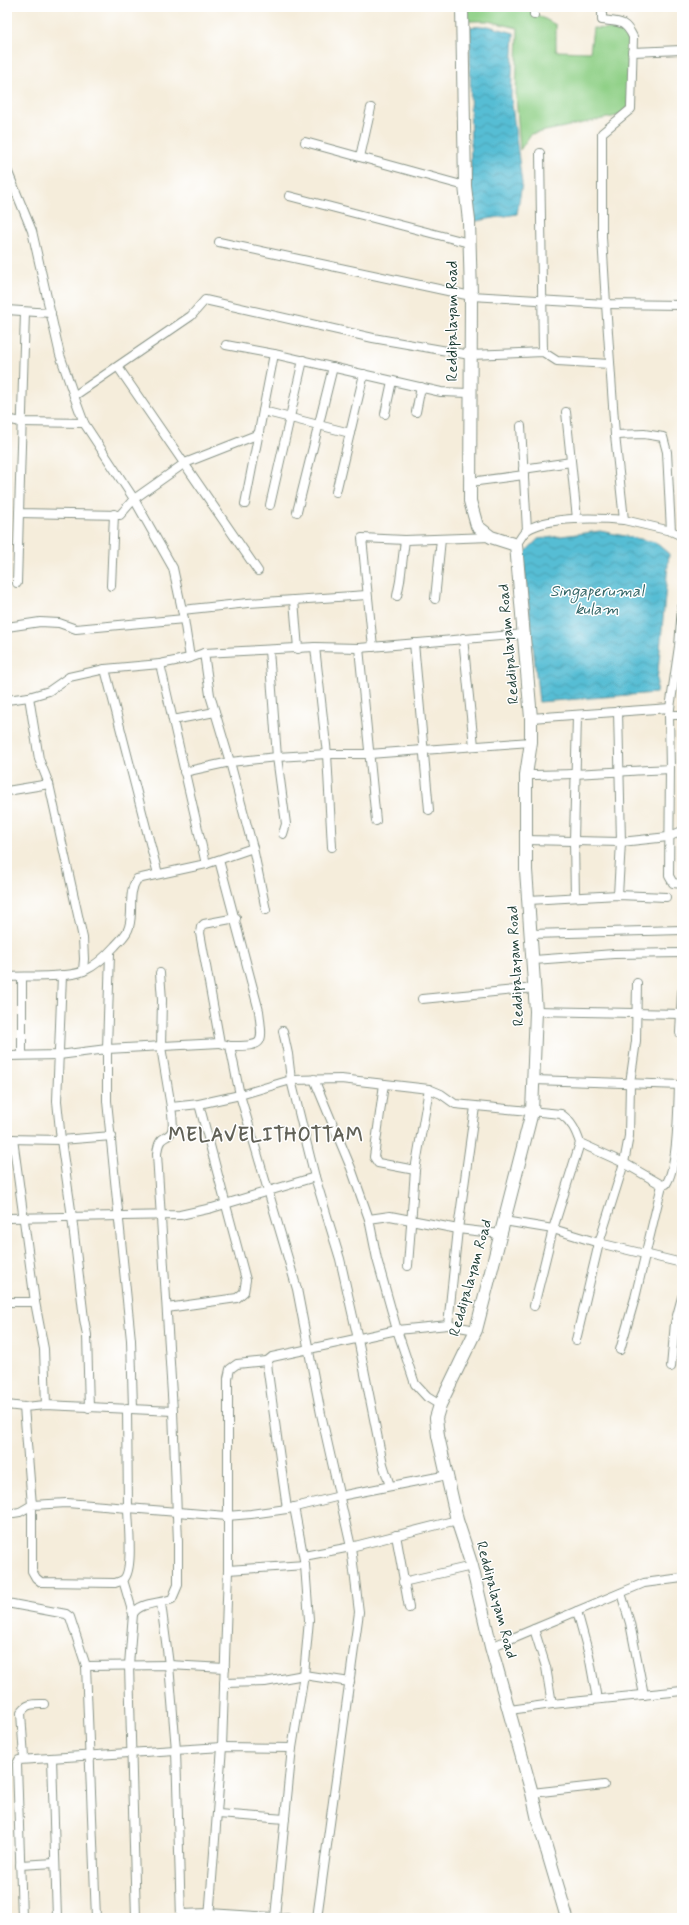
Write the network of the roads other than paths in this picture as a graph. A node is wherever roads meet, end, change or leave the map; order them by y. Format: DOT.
graph roads {
  1 [pos="462,7"];
  2 [pos="602,7"];
  3 [pos="682,50"];
  4 [pos="632,52"];
  5 [pos="371,108"];
  6 [pos="305,142"];
  7 [pos="540,153"];
  8 [pos="360,157"];
  9 [pos="7,170"];
  10 [pos="466,186"];
  11 [pos="289,196"];
  12 [pos="219,242"];
  13 [pos="469,243"];
  14 [pos="471,296"];
  15 [pos="542,300"];
  16 [pos="606,304"];
  17 [pos="682,305"];
  18 [pos="7,310"];
  19 [pos="25,312"];
  20 [pos="51,313"];
  21 [pos="226,346"];
  22 [pos="543,352"];
  23 [pos="274,354"];
  24 [pos="470,355"];
  25 [pos="303,360"];
  26 [pos="610,364"];
  27 [pos="118,367"];
  28 [pos="333,367"];
  29 [pos="364,374"];
  30 [pos="392,381"];
  31 [pos="421,387"];
  32 [pos="470,393"];
  33 [pos="74,396"];
  34 [pos="263,411"];
  35 [pos="416,412"];
  36 [pos="566,412"];
  37 [pos="385,414"];
  38 [pos="290,416"];
  39 [pos="7,419"];
  40 [pos="21,422"];
  41 [pos="84,422"];
  42 [pos="319,424"];
  43 [pos="521,426"];
  44 [pos="350,433"];
  45 [pos="259,434"];
  46 [pos="615,435"];
  47 [pos="571,462"];
  48 [pos="185,463"];
  49 [pos="524,472"];
  50 [pos="470,482"];
  51 [pos="336,492"];
  52 [pos="134,499"];
  53 [pos="245,504"];
  54 [pos="270,504"];
  55 [pos="296,512"];
  56 [pos="20,513"];
  57 [pos="114,514"];
  58 [pos="577,519"];
  59 [pos="624,520"];
  60 [pos="527,530"];
  61 [pos="671,531"];
  62 [pos="682,536"];
  63 [pos="491,537"];
  64 [pos="441,539"];
  65 [pos="405,540"];
  66 [pos="516,545"];
  67 [pos="258,570"];
  68 [pos="17,583"];
  69 [pos="111,586"];
  70 [pos="368,595"];
  71 [pos="397,596"];
  72 [pos="435,599"];
  73 [pos="294,600"];
  74 [pos="682,607"];
  75 [pos="182,610"];
  76 [pos="184,619"];
  77 [pos="7,627"];
  78 [pos="524,634"];
  79 [pos="463,638"];
  80 [pos="414,643"];
  81 [pos="315,647"];
  82 [pos="373,647"];
  83 [pos="359,648"];
  84 [pos="298,649"];
  85 [pos="269,650"];
  86 [pos="204,653"];
  87 [pos="190,658"];
  88 [pos="160,664"];
  89 [pos="105,669"];
  90 [pos="29,697"];
  91 [pos="7,700"];
  92 [pos="618,711"];
  93 [pos="215,712"];
  94 [pos="669,712"];
  95 [pos="577,714"];
  96 [pos="682,715"];
  97 [pos="531,718"];
  98 [pos="173,720"];
  99 [pos="531,742"];
  100 [pos="474,746"];
  101 [pos="423,750"];
  102 [pos="327,754"];
  103 [pos="369,754"];
  104 [pos="277,757"];
  105 [pos="230,762"];
  106 [pos="670,769"];
  107 [pos="619,771"];
  108 [pos="184,772"];
  109 [pos="526,774"];
  110 [pos="575,775"];
  111 [pos="50,784"];
  112 [pos="7,791"];
  113 [pos="429,810"];
  114 [pos="376,821"];
  115 [pos="682,831"];
  116 [pos="283,834"];
  117 [pos="668,837"];
  118 [pos="526,840"];
  119 [pos="574,841"];
  120 [pos="620,842"];
  121 [pos="332,847"];
  122 [pos="253,848"];
  123 [pos="219,860"];
  124 [pos="206,864"];
  125 [pos="158,874"];
  126 [pos="682,884"];
  127 [pos="618,895"];
  128 [pos="575,897"];
  129 [pos="666,897"];
  130 [pos="529,900"];
  131 [pos="266,910"];
  132 [pos="236,918"];
  133 [pos="682,930"];
  134 [pos="531,934"];
  135 [pos="110,953"];
  136 [pos="682,953"];
  137 [pos="534,960"];
  138 [pos="83,972"];
  139 [pos="160,973"];
  140 [pos="62,975"];
  141 [pos="7,977"];
  142 [pos="22,977"];
  143 [pos="637,983"];
  144 [pos="535,988"];
  145 [pos="682,992"];
  146 [pos="422,999"];
  147 [pos="536,1011"];
  148 [pos="636,1013"];
  149 [pos="681,1014"];
  150 [pos="283,1031"];
  151 [pos="680,1033"];
  152 [pos="220,1043"];
  153 [pos="230,1046"];
  154 [pos="161,1048"];
  155 [pos="107,1049"];
  156 [pos="59,1055"];
  157 [pos="7,1056"];
  158 [pos="22,1056"];
  159 [pos="314,1079"];
  160 [pos="291,1080"];
  161 [pos="534,1080"];
  162 [pos="630,1083"];
  163 [pos="384,1084"];
  164 [pos="681,1085"];
  165 [pos="429,1089"];
  166 [pos="240,1095"];
  167 [pos="199,1104"];
  168 [pos="171,1107"];
  169 [pos="475,1107"];
  170 [pos="532,1112"];
  171 [pos="679,1125"];
  172 [pos="112,1136"];
  173 [pos="10,1139"];
  174 [pos="61,1140"];
  175 [pos="580,1143"];
  176 [pos="678,1155"];
  177 [pos="624,1163"];
  178 [pos="415,1170"];
  179 [pos="316,1177"];
  180 [pos="662,1184"];
  181 [pos="269,1192"];
  182 [pos="226,1204"];
  183 [pos="161,1215"];
  184 [pos="119,1216"];
  185 [pos="72,1217"];
  186 [pos="7,1218"];
  187 [pos="25,1218"];
  188 [pos="369,1219"];
  189 [pos="412,1219"];
  190 [pos="504,1221"];
  191 [pos="458,1229"];
  192 [pos="553,1229"];
  193 [pos="501,1234"];
  194 [pos="599,1243"];
  195 [pos="646,1254"];
  196 [pos="682,1263"];
  197 [pos="408,1266"];
  198 [pos="682,1297"];
  199 [pos="7,1302"];
  200 [pos="35,1302"];
  201 [pos="534,1306"];
  202 [pos="167,1308"];
  203 [pos="448,1325"];
  204 [pos="396,1330"];
  205 [pos="476,1330"];
  206 [pos="358,1339"];
  207 [pos="576,1340"];
  208 [pos="309,1349"];
  209 [pos="620,1350"];
  210 [pos="267,1361"];
  211 [pos="672,1367"];
  212 [pos="7,1405"];
  213 [pos="46,1405"];
  214 [pos="440,1405"];
  215 [pos="24,1407"];
  216 [pos="89,1408"];
  217 [pos="130,1408"];
  218 [pos="173,1410"];
  219 [pos="448,1475"];
  220 [pos="390,1486"];
  221 [pos="340,1496"];
  222 [pos="32,1505"];
  223 [pos="128,1508"];
  224 [pos="291,1508"];
  225 [pos="176,1513"];
  226 [pos="7,1514"];
  227 [pos="227,1516"];
  228 [pos="458,1520"];
  229 [pos="396,1535"];
  230 [pos="351,1547"];
  231 [pos="304,1556"];
  232 [pos="305,1565"];
  233 [pos="472,1566"];
  234 [pos="228,1570"];
  235 [pos="682,1578"];
  236 [pos="123,1580"];
  237 [pos="403,1582"];
  238 [pos="621,1593"];
  239 [pos="7,1603"];
  240 [pos="161,1603"];
  241 [pos="409,1608"];
  242 [pos="577,1611"];
  243 [pos="133,1614"];
  244 [pos="534,1629"];
  245 [pos="491,1647"];
  246 [pos="169,1665"];
  247 [pos="86,1666"];
  248 [pos="129,1666"];
  249 [pos="225,1668"];
  250 [pos="304,1675"];
  251 [pos="350,1682"];
  252 [pos="224,1684"];
  253 [pos="682,1691"];
  254 [pos="644,1694"];
  255 [pos="597,1699"];
  256 [pos="44,1704"];
  257 [pos="552,1704"];
  258 [pos="510,1710"];
  259 [pos="222,1747"];
  260 [pos="292,1748"];
  261 [pos="176,1750"];
  262 [pos="131,1753"];
  263 [pos="89,1755"];
  264 [pos="24,1758"];
  265 [pos="52,1758"];
  266 [pos="604,1786"];
  267 [pos="532,1793"];
  268 [pos="218,1814"];
  269 [pos="285,1819"];
  270 [pos="55,1863"];
  271 [pos="20,1865"];
  272 [pos="181,1916"];
  273 [pos="209,1916"];
  274 [pos="256,1917"];
  275 [pos="275,1917"];
  276 [pos="565,1917"];
  277 [pos="22,1918"];
  278 [pos="57,1918"];
  279 [pos="96,1918"];
  280 [pos="136,1918"];
  281 [pos="287,1918"];
  282 [pos="317,1918"];
  1 -- 10 [label="main road, Reddipalayam Road"];
  2 -- 4 [label="street"];
  3 -- 4 [label="street"];
  4 -- 16 [label="street"];
  5 -- 8 [label="street"];
  6 -- 8 [label="street"];
  7 -- 15 [label="street"];
  8 -- 10 [label="street"];
  9 -- 20 [label="street"];
  10 -- 13 [label="main road, Reddipalayam Road"];
  11 -- 13 [label="street"];
  12 -- 14 [label="street"];
  13 -- 14 [label="main road, Reddipalayam Road"];
  14 -- 15 [label="street"];
  14 -- 24 [label="main road, Reddipalayam Road"];
  15 -- 16 [label="street"];
  15 -- 22 [label="street"];
  16 -- 17 [label="street"];
  16 -- 26 [label="street"];
  18 -- 19 [label="street"];
  19 -- 20 [label="street"];
  19 -- 40 [label="street"];
  20 -- 33 [label="street"];
  21 -- 23 [label="street"];
  22 -- 24 [label="street"];
  22 -- 26 [label="street"];
  23 -- 25 [label="street"];
  23 -- 34 [label="street"];
  24 -- 27 [label="street"];
  24 -- 32 [label="main road, Reddipalayam Road"];
  25 -- 28 [label="street"];
  25 -- 38 [label="street"];
  26 -- 46 [label="street"];
  27 -- 33 [label="street"];
  27 -- 48 [label="street"];
  28 -- 29 [label="street"];
  28 -- 42 [label="street"];
  29 -- 30 [label="street"];
  29 -- 44 [label="street"];
  30 -- 31 [label="street"];
  30 -- 37 [label="street"];
  31 -- 32 [label="street"];
  31 -- 35 [label="street"];
  32 -- 50 [label="main road, Reddipalayam Road"];
  33 -- 41 [label="street"];
  34 -- 38 [label="street"];
  34 -- 45 [label="street"];
  36 -- 47 [label="street"];
  38 -- 42 [label="street"];
  38 -- 54 [label="street"];
  39 -- 40 [label="street"];
  40 -- 41 [label="street"];
  40 -- 56 [label="street"];
  41 -- 52 [label="street"];
  42 -- 44 [label="street"];
  42 -- 55 [label="street"];
  43 -- 49 [label="street"];
  44 -- 51 [label="street"];
  45 -- 48 [label="street"];
  45 -- 53 [label="street"];
  46 -- 59 [label="street"];
  46 -- 61 [label="street"];
  47 -- 49 [label="street"];
  47 -- 58 [label="street"];
  48 -- 52 [label="street"];
  48 -- 67 [label="street"];
  49 -- 50 [label="street"];
  49 -- 60 [label="street"];
  50 -- 63 [label="main road, Reddipalayam Road"];
  52 -- 57 [label="street"];
  52 -- 75 [label="street"];
  56 -- 57 [label="street"];
  56 -- 68 [label="street"];
  57 -- 69 [label="street"];
  58 -- 59 [label="street"];
  58 -- 60 [label="street"];
  59 -- 61 [label="street"];
  60 -- 66 [label="street"];
  61 -- 62 [label="street"];
  63 -- 64 [label="street"];
  63 -- 66 [label="main road, Reddipalayam Road"];
  64 -- 65 [label="street"];
  64 -- 72 [label="street"];
  65 -- 70 [label="street"];
  65 -- 71 [label="street"];
  66 -- 78 [label="main road, Reddipalayam Road"];
  70 -- 73 [label="street"];
  70 -- 82 [label="street"];
  73 -- 75 [label="street"];
  73 -- 84 [label="street"];
  74 -- 94 [label="street"];
  75 -- 76 [label="street"];
  76 -- 77 [label="street"];
  76 -- 87 [label="street"];
  78 -- 79 [label="street"];
  78 -- 97 [label="main road, Reddipalayam Road"];
  79 -- 80 [label="street"];
  79 -- 100 [label="street"];
  80 -- 82 [label="street"];
  80 -- 101 [label="street"];
  81 -- 83 [label="street"];
  81 -- 84 [label="street"];
  81 -- 102 [label="street"];
  82 -- 83 [label="street"];
  83 -- 103 [label="street"];
  84 -- 85 [label="street"];
  85 -- 86 [label="street"];
  85 -- 104 [label="street"];
  86 -- 87 [label="street"];
  86 -- 93 [label="street"];
  87 -- 88 [label="street"];
  88 -- 89 [label="street"];
  88 -- 98 [label="street"];
  89 -- 90 [label="street"];
  89 -- 125 [label="street"];
  90 -- 91 [label="street"];
  90 -- 111 [label="street"];
  92 -- 94 [label="street"];
  92 -- 95 [label="street"];
  92 -- 107 [label="street"];
  93 -- 98 [label="street"];
  93 -- 105 [label="street"];
  94 -- 96 [label="street"];
  94 -- 106 [label="street"];
  95 -- 97 [label="street"];
  95 -- 110 [label="street"];
  97 -- 99 [label="main road, Reddipalayam Road"];
  98 -- 108 [label="street"];
  99 -- 100 [label="street"];
  99 -- 109 [label="main road, Reddipalayam Road"];
  100 -- 101 [label="street"];
  101 -- 103 [label="street"];
  101 -- 113 [label="street"];
  102 -- 103 [label="street"];
  102 -- 104 [label="street"];
  102 -- 121 [label="street"];
  103 -- 114 [label="street"];
  104 -- 105 [label="street"];
  104 -- 116 [label="street"];
  105 -- 108 [label="street"];
  105 -- 122 [label="street"];
  106 -- 107 [label="street"];
  106 -- 117 [label="street"];
  107 -- 110 [label="street"];
  107 -- 120 [label="street"];
  108 -- 124 [label="street"];
  109 -- 110 [label="street"];
  109 -- 118 [label="main road, Reddipalayam Road"];
  110 -- 119 [label="street"];
  111 -- 112 [label="street"];
  111 -- 138 [label="street"];
  115 -- 117 [label="street"];
  117 -- 120 [label="street"];
  117 -- 126 [label="street"];
  118 -- 119 [label="street"];
  118 -- 130 [label="main road, Reddipalayam Road"];
  119 -- 120 [label="street"];
  119 -- 128 [label="street"];
  120 -- 127 [label="street"];
  122 -- 123 [label="street"];
  122 -- 131 [label="street"];
  123 -- 124 [label="street"];
  123 -- 132 [label="street"];
  124 -- 125 [label="street"];
  125 -- 135 [label="street"];
  127 -- 128 [label="street"];
  127 -- 129 [label="street"];
  128 -- 130 [label="street"];
  130 -- 134 [label="main road, Reddipalayam Road"];
  132 -- 152 [label="street"];
  132 -- 153 [label="street"];
  133 -- 134 [label="street"];
  134 -- 137 [label="main road, Reddipalayam Road"];
  135 -- 138 [label="street"];
  135 -- 155 [label="street"];
  136 -- 137 [label="street"];
  137 -- 144 [label="main road, Reddipalayam Road"];
  138 -- 140 [label="street"];
  139 -- 154 [label="street"];
  140 -- 142 [label="street"];
  140 -- 156 [label="street"];
  141 -- 142 [label="street"];
  142 -- 158 [label="street"];
  143 -- 148 [label="street"];
  144 -- 146 [label="street"];
  144 -- 147 [label="main road, Reddipalayam Road"];
  145 -- 149 [label="street"];
  147 -- 148 [label="street"];
  147 -- 161 [label="main road, Reddipalayam Road"];
  148 -- 149 [label="street"];
  148 -- 162 [label="street"];
  149 -- 151 [label="street"];
  150 -- 160 [label="street"];
  152 -- 153 [label="street"];
  152 -- 154 [label="street"];
  153 -- 166 [label="street"];
  154 -- 155 [label="street"];
  154 -- 168 [label="street"];
  155 -- 156 [label="street"];
  155 -- 172 [label="street"];
  156 -- 158 [label="street"];
  156 -- 174 [label="street"];
  157 -- 158 [label="street"];
  159 -- 160 [label="street"];
  159 -- 163 [label="street"];
  159 -- 188 [label="street"];
  160 -- 166 [label="street"];
  160 -- 179 [label="street"];
  161 -- 162 [label="street"];
  161 -- 170 [label="main road, Reddipalayam Road"];
  162 -- 164 [label="street"];
  162 -- 177 [label="street"];
  163 -- 165 [label="street"];
  163 -- 178 [label="street"];
  164 -- 171 [label="street"];
  165 -- 169 [label="street"];
  165 -- 178 [label="street"];
  166 -- 167 [label="street"];
  166 -- 181 [label="street"];
  167 -- 168 [label="street"];
  167 -- 182 [label="street"];
  168 -- 183 [label="street"];
  169 -- 170 [label="street"];
  169 -- 191 [label="street"];
  170 -- 175 [label="street"];
  170 -- 190 [label="main road, Reddipalayam Road"];
  171 -- 176 [label="street"];
  172 -- 174 [label="street"];
  172 -- 184 [label="street"];
  173 -- 174 [label="street"];
  173 -- 187 [label="street"];
  174 -- 185 [label="street"];
  175 -- 177 [label="street"];
  175 -- 192 [label="street"];
  176 -- 180 [label="street"];
  177 -- 180 [label="street"];
  177 -- 194 [label="street"];
  178 -- 189 [label="street"];
  179 -- 181 [label="street"];
  179 -- 206 [label="street"];
  180 -- 195 [label="street"];
  181 -- 182 [label="street"];
  181 -- 208 [label="street"];
  182 -- 183 [label="street"];
  182 -- 202 [label="street"];
  183 -- 184 [label="street"];
  183 -- 202 [label="street"];
  184 -- 185 [label="street"];
  184 -- 217 [label="street"];
  185 -- 187 [label="street"];
  185 -- 216 [label="street"];
  186 -- 187 [label="street"];
  187 -- 200 [label="street"];
  188 -- 189 [label="street"];
  188 -- 204 [label="street"];
  189 -- 191 [label="street"];
  189 -- 197 [label="street"];
  190 -- 192 [label="street"];
  190 -- 193 [label="main road, Reddipalayam Road"];
  191 -- 193 [label="street"];
  191 -- 203 [label="street"];
  192 -- 194 [label="street"];
  192 -- 201 [label="street"];
  193 -- 205 [label="main road, Reddipalayam Road"];
  194 -- 195 [label="street"];
  194 -- 207 [label="street"];
  195 -- 196 [label="street"];
  195 -- 209 [label="street"];
  198 -- 211 [label="street"];
  199 -- 200 [label="street"];
  200 -- 213 [label="street"];
  202 -- 218 [label="street"];
  203 -- 204 [label="street"];
  203 -- 205 [label="street"];
  204 -- 206 [label="street"];
  204 -- 214 [label="street"];
  205 -- 214 [label="main road, Reddipalayam Road"];
  206 -- 208 [label="street"];
  206 -- 220 [label="street"];
  208 -- 210 [label="street"];
  208 -- 221 [label="street"];
  210 -- 224 [label="street"];
  210 -- 227 [label="street"];
  212 -- 215 [label="street"];
  213 -- 215 [label="street"];
  213 -- 216 [label="street"];
  214 -- 219 [label="main road, Reddipalayam Road"];
  215 -- 222 [label="street"];
  216 -- 217 [label="street"];
  217 -- 218 [label="street"];
  217 -- 223 [label="street"];
  218 -- 225 [label="street"];
  219 -- 220 [label="street"];
  219 -- 228 [label="main road, Reddipalayam Road"];
  220 -- 221 [label="street"];
  221 -- 224 [label="street"];
  221 -- 230 [label="street"];
  222 -- 223 [label="street"];
  222 -- 226 [label="street"];
  222 -- 236 [label="street"];
  223 -- 225 [label="street"];
  223 -- 236 [label="street"];
  224 -- 227 [label="street"];
  224 -- 231 [label="street"];
  225 -- 227 [label="street"];
  225 -- 240 [label="street"];
  227 -- 234 [label="street"];
  228 -- 229 [label="street"];
  228 -- 233 [label="main road, Reddipalayam Road"];
  229 -- 230 [label="street"];
  229 -- 237 [label="street"];
  230 -- 231 [label="street"];
  230 -- 251 [label="street"];
  231 -- 232 [label="street"];
  232 -- 234 [label="street"];
  232 -- 250 [label="street"];
  233 -- 237 [label="street"];
  233 -- 245 [label="main road, Reddipalayam Road"];
  234 -- 249 [label="street"];
  235 -- 238 [label="street"];
  236 -- 243 [label="street"];
  237 -- 241 [label="street"];
  238 -- 242 [label="street"];
  238 -- 254 [label="street"];
  239 -- 247 [label="street"];
  240 -- 243 [label="street"];
  240 -- 246 [label="street"];
  242 -- 244 [label="street"];
  242 -- 255 [label="street"];
  243 -- 248 [label="street"];
  244 -- 245 [label="street"];
  244 -- 257 [label="street"];
  245 -- 258 [label="main road, Reddipalayam Road"];
  246 -- 248 [label="street"];
  246 -- 249 [label="street"];
  246 -- 261 [label="street"];
  247 -- 248 [label="street"];
  247 -- 263 [label="street"];
  248 -- 262 [label="street"];
  249 -- 252 [label="street"];
  250 -- 251 [label="street"];
  250 -- 252 [label="street"];
  250 -- 260 [label="street"];
  251 -- 282 [label="street"];
  252 -- 259 [label="street"];
  253 -- 254 [label="street"];
  254 -- 255 [label="street"];
  255 -- 257 [label="street"];
  256 -- 264 [label="street"];
  257 -- 258 [label="street"];
  258 -- 267 [label="main road, Reddipalayam Road"];
  259 -- 260 [label="street"];
  259 -- 261 [label="street"];
  259 -- 268 [label="street"];
  260 -- 269 [label="street"];
  261 -- 262 [label="street"];
  261 -- 272 [label="street"];
  262 -- 263 [label="street"];
  262 -- 280 [label="street"];
  263 -- 265 [label="street"];
  263 -- 279 [label="street"];
  264 -- 265 [label="street"];
  264 -- 271 [label="street"];
  265 -- 270 [label="street"];
  266 -- 267 [label="street"];
  267 -- 276 [label="main road, Reddipalayam Road"];
  268 -- 269 [label="street"];
  268 -- 273 [label="street"];
  269 -- 275 [label="street"];
  270 -- 271 [label="street"];
  270 -- 278 [label="street"];
  271 -- 277 [label="street"];
  272 -- 273 [label="street"];
  273 -- 274 [label="street"];
  274 -- 275 [label="street"];
  275 -- 281 [label="street"];
}
